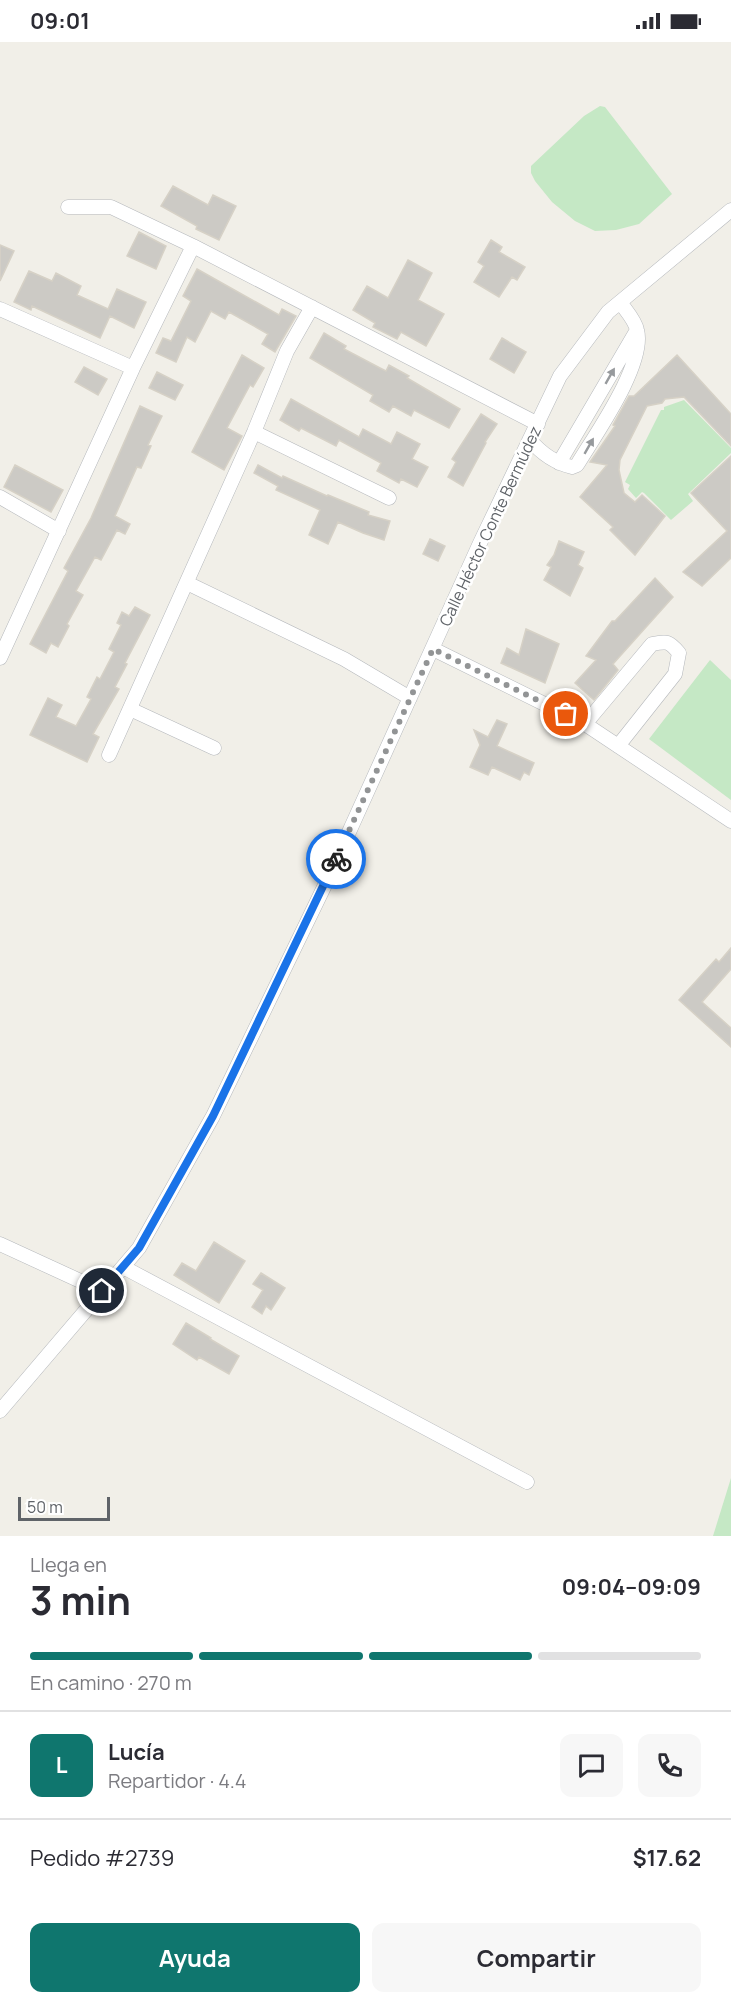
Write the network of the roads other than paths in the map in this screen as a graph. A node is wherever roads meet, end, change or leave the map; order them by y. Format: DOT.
graph roads {
  1 [pos="68,207"];
  2 [pos="731,210"];
  3 [pos="193,246"];
  4 [pos="620,302"];
  5 [pos="312,307"];
  6 [pos="0,309"];
  7 [pos="133,368"];
  8 [pos="538,424"];
  9 [pos="254,432"];
  10 [pos="530,440"];
  11 [pos="0,497"];
  12 [pos="389,498"];
  13 [pos="59,531"];
  14 [pos="187,583"];
  15 [pos="433,649"];
  16 [pos="1,655"];
  17 [pos="410,698"];
  18 [pos="130,708"];
  19 [pos="585,724"];
  20 [pos="618,746"];
  21 [pos="214,748"];
  22 [pos="109,755"];
  23 [pos="731,821"];
  24 [pos="0,1244"];
  25 [pos="123,1267"];
  26 [pos="102,1291"];
  27 [pos="0,1411"];
  28 [pos="527,1482"];
  1 -- 3 [label="street"];
  2 -- 4 [label="street, Calle Héctor Conte Bermúdez"];
  3 -- 5 [label="street"];
  3 -- 7 [label="street"];
  4 -- 8 [label="street, Calle Héctor Conte Bermúdez"];
  10 -- 4 [label="street, one-way"];
  5 -- 8 [label="street"];
  5 -- 9 [label="street"];
  6 -- 7 [label="street"];
  7 -- 13 [label="street"];
  8 -- 10 [label="street, Calle Héctor Conte Bermúdez"];
  9 -- 12 [label="street"];
  9 -- 14 [label="street"];
  10 -- 15 [label="street, Calle Héctor Conte Bermúdez"];
  11 -- 13 [label="street"];
  13 -- 16 [label="street"];
  14 -- 17 [label="street"];
  14 -- 18 [label="street"];
  15 -- 17 [label="street, Calle Héctor Conte Bermúdez"];
  15 -- 19 [label="street"];
  17 -- 25 [label="street, Calle Héctor Conte Bermúdez"];
  18 -- 21 [label="street"];
  18 -- 22 [label="street"];
  19 -- 20 [label="street"];
  19 -- 20 [label="street"];
  20 -- 23 [label="street"];
  24 -- 26 [label="street"];
  25 -- 26 [label="street, Calle Héctor Conte Bermúdez"];
  25 -- 28 [label="street"];
  26 -- 27 [label="street, Calle Héctor Conte Bermúdez"];
}
